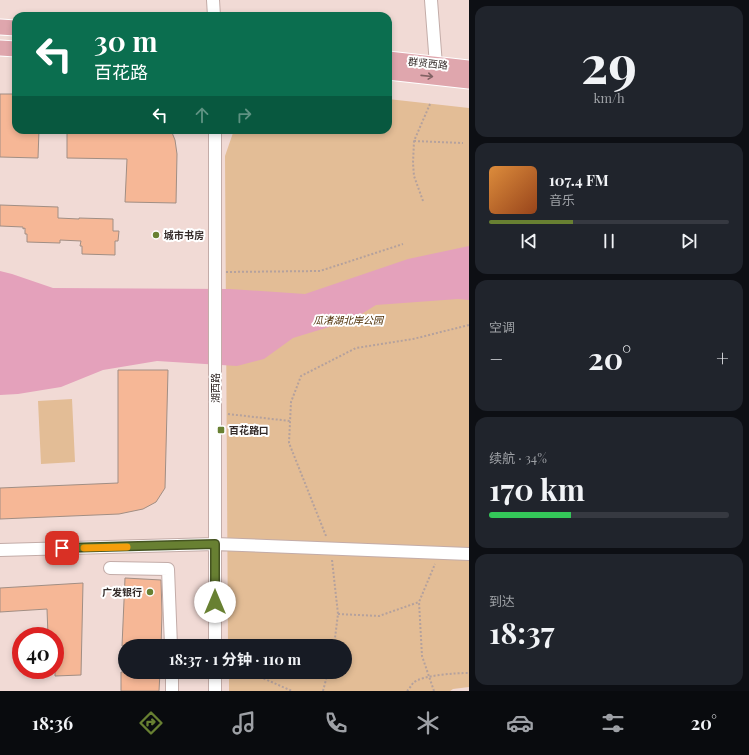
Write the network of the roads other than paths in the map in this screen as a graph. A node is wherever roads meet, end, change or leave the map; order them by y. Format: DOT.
graph roads {
  1 [pos="213,0"];
  2 [pos="431,0"];
  3 [pos="214,12"];
  4 [pos="0,28"];
  5 [pos="12,28"];
  6 [pos="0,48"];
  7 [pos="12,49"];
  8 [pos="392,59"];
  9 [pos="436,64"];
  10 [pos="469,68"];
  11 [pos="392,72"];
  12 [pos="469,81"];
  13 [pos="215,134"];
  14 [pos="215,544"];
  15 [pos="0,550"];
  16 [pos="469,554"];
  17 [pos="110,568"];
  18 [pos="171,639"];
  19 [pos="215,639"];
  20 [pos="172,679"];
  21 [pos="215,679"];
  22 [pos="172,691"];
  23 [pos="216,691"];
  1 -- 3 [label="street"];
  2 -- 9 [label="street"];
  4 -- 5 [label="main road"];
  6 -- 7 [label="main road"];
  8 -- 9 [label="main road, 群贤西路"];
  9 -- 10 [label="main road, 群贤西路"];
  11 -- 12 [label="main road, 群贤西路, one-way"];
  13 -- 14 [label="street, 湖西路"];
  14 -- 15 [label="street"];
  14 -- 16 [label="street"];
  14 -- 19 [label="street, 湖西路"];
  17 -- 18 [label="street"];
  20 -- 22 [label="street"];
  21 -- 23 [label="street"];
}
